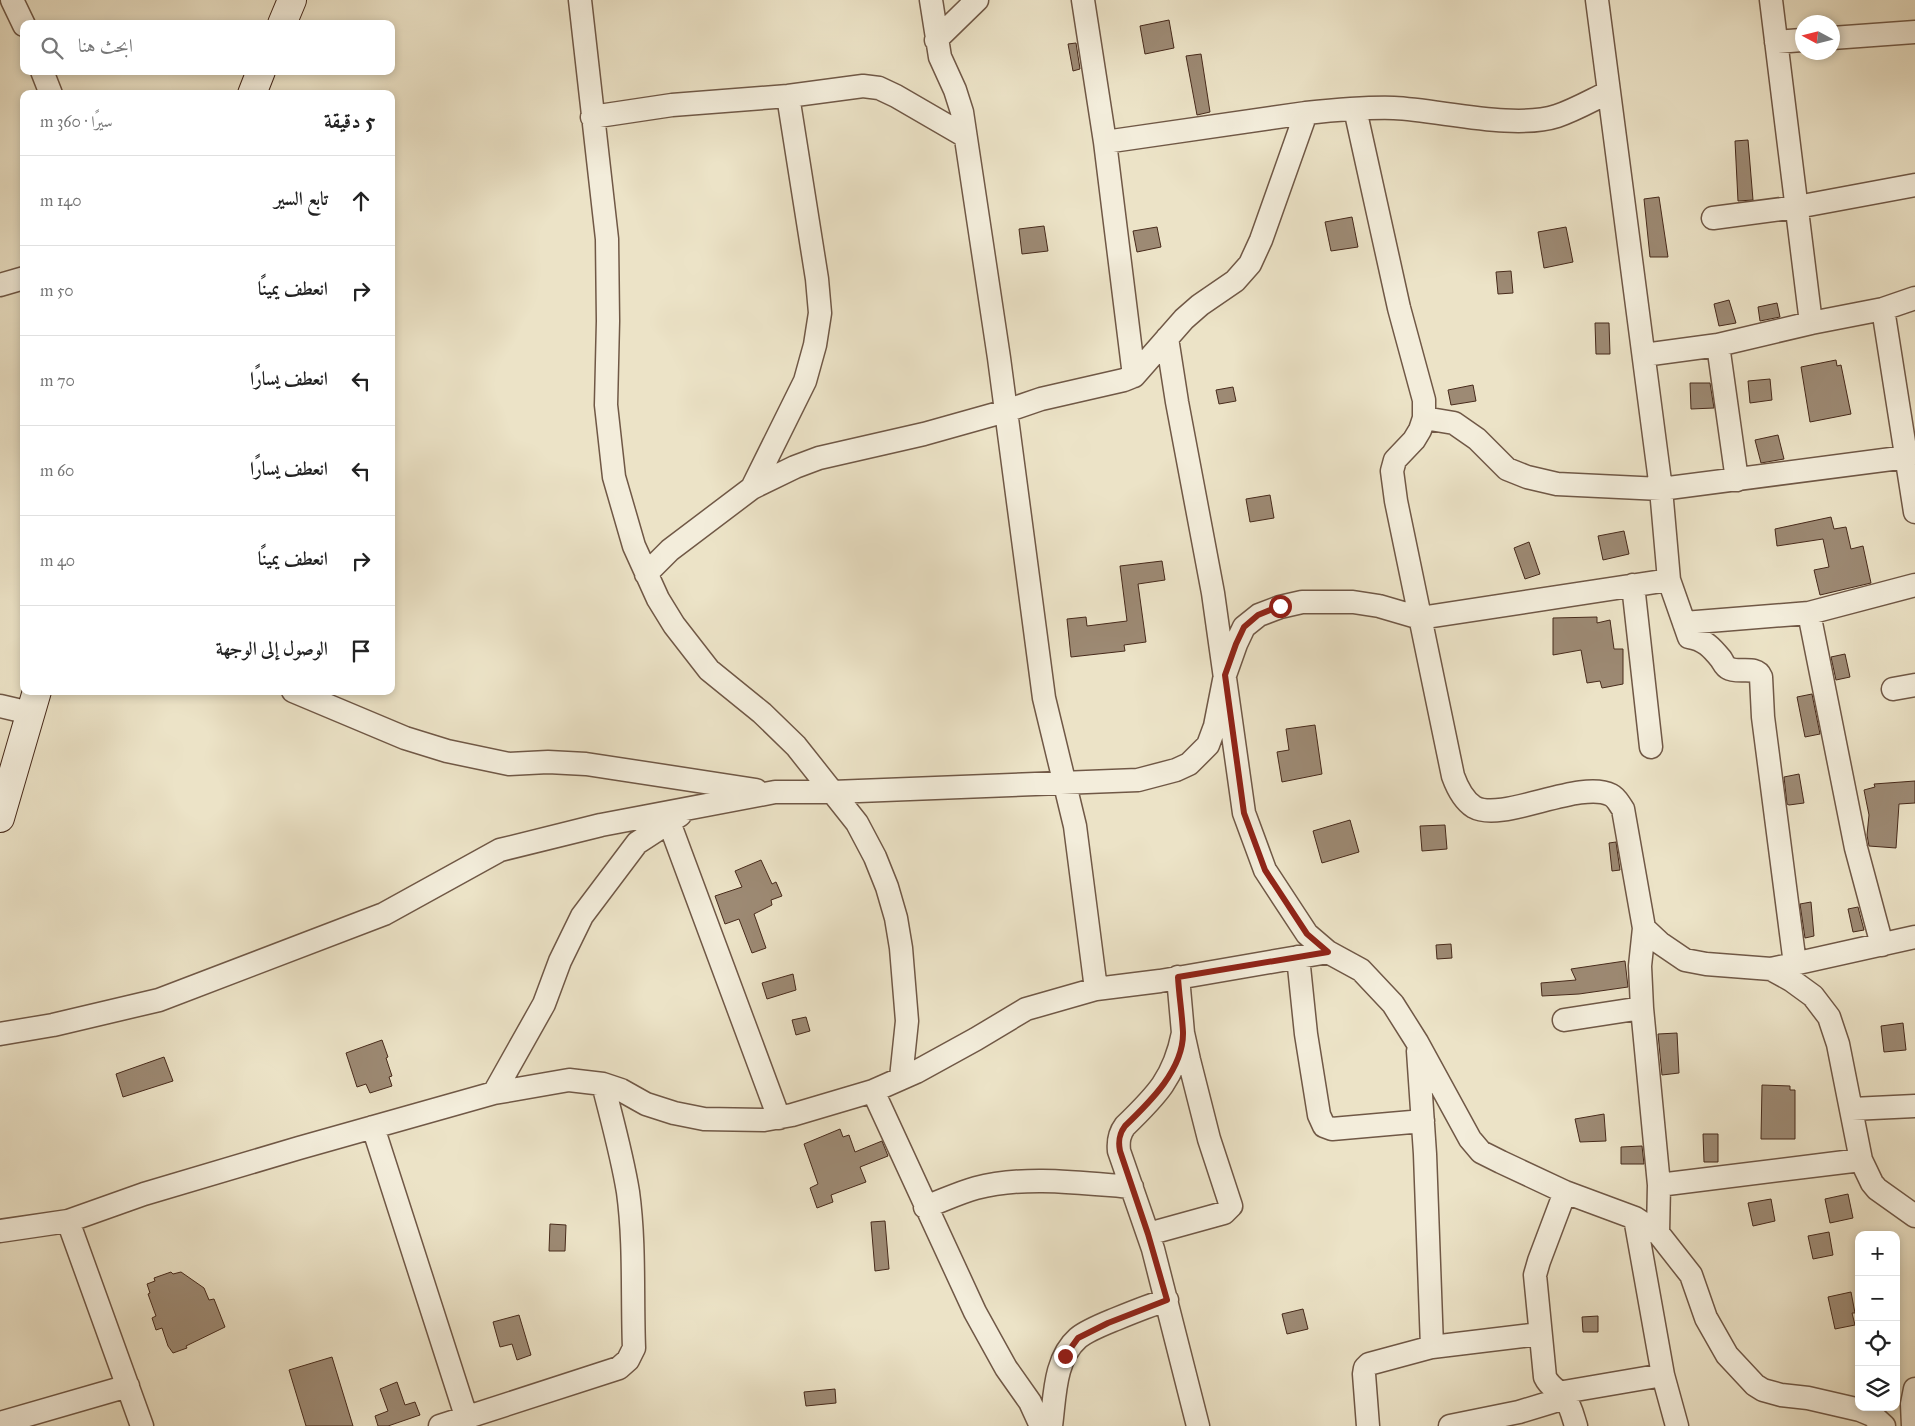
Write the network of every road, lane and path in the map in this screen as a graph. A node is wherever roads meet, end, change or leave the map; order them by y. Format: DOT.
graph roads {
  1 [pos="12,0"];
  2 [pos="292,0"];
  3 [pos="580,0"];
  4 [pos="931,0"];
  5 [pos="977,0"];
  6 [pos="1083,0"];
  7 [pos="1597,0"];
  8 [pos="1771,0"];
  9 [pos="21,20"];
  10 [pos="284,20"];
  11 [pos="1915,32"];
  12 [pos="1840,37"];
  13 [pos="936,40"];
  14 [pos="1795,41"];
  15 [pos="1776,42"];
  16 [pos="44,75"];
  17 [pos="260,75"];
  18 [pos="49,90"];
  19 [pos="254,90"];
  20 [pos="1609,92"];
  21 [pos="788,96"];
  22 [pos="1355,110"];
  23 [pos="1306,113"];
  24 [pos="592,117"];
  25 [pos="965,136"];
  26 [pos="1105,142"];
  27 [pos="1915,185"];
  28 [pos="1797,207"];
  29 [pos="1713,218"];
  30 [pos="20,279"];
  31 [pos="0,285"];
  32 [pos="1915,298"];
  33 [pos="1883,309"];
  34 [pos="1811,323"];
  35 [pos="1167,338"];
  36 [pos="1718,345"];
  37 [pos="1644,356"];
  38 [pos="1134,376"];
  39 [pos="1006,412"];
  40 [pos="1424,418"];
  41 [pos="1907,457"];
  42 [pos="1737,480"];
  43 [pos="752,488"];
  44 [pos="1661,490"];
  45 [pos="1915,512"];
  46 [pos="646,574"];
  47 [pos="1669,580"];
  48 [pos="1633,585"];
  49 [pos="1915,585"];
  50 [pos="1809,613"];
  51 [pos="1420,618"];
  52 [pos="1684,623"];
  53 [pos="1225,675"];
  54 [pos="1915,685"];
  55 [pos="1893,689"];
  56 [pos="303,695"];
  57 [pos="34,702"];
  58 [pos="0,706"];
  59 [pos="1651,747"];
  60 [pos="1064,782"];
  61 [pos="775,792"];
  62 [pos="833,792"];
  63 [pos="689,809"];
  64 [pos="0,818"];
  65 [pos="669,822"];
  66 [pos="1644,928"];
  67 [pos="1915,937"];
  68 [pos="1882,944"];
  69 [pos="1328,952"];
  70 [pos="1298,956"];
  71 [pos="1795,964"];
  72 [pos="1771,969"];
  73 [pos="1178,977"];
  74 [pos="1096,989"];
  75 [pos="1642,1008"];
  76 [pos="1564,1020"];
  77 [pos="1183,1033"];
  78 [pos="0,1034"];
  79 [pos="1417,1042"];
  80 [pos="901,1078"];
  81 [pos="604,1084"];
  82 [pos="873,1091"];
  83 [pos="494,1093"];
  84 [pos="1915,1106"];
  85 [pos="1852,1110"];
  86 [pos="778,1118"];
  87 [pos="1423,1121"];
  88 [pos="373,1127"];
  89 [pos="1861,1160"];
  90 [pos="1659,1185"];
  91 [pos="1132,1187"];
  92 [pos="1565,1192"];
  93 [pos="925,1207"];
  94 [pos="1915,1216"];
  95 [pos="1634,1218"];
  96 [pos="68,1221"];
  97 [pos="0,1231"];
  98 [pos="1658,1233"];
  99 [pos="1148,1234"];
  100 [pos="1167,1300"];
  101 [pos="1540,1334"];
  102 [pos="1432,1347"];
  103 [pos="1663,1375"];
  104 [pos="128,1386"];
  105 [pos="1915,1389"];
  106 [pos="1562,1395"];
  107 [pos="466,1416"];
  108 [pos="0,1423"];
  109 [pos="142,1426"];
  110 [pos="440,1426"];
  111 [pos="1041,1426"];
  112 [pos="1051,1426"];
  113 [pos="1198,1426"];
  114 [pos="1368,1426"];
  115 [pos="1450,1426"];
  116 [pos="1576,1426"];
  117 [pos="1677,1426"];
  118 [pos="1884,1426"];
  119 [pos="1912,1426"];
  1 -- 9 [label="street"];
  2 -- 10 [label="street"];
  3 -- 24 [label="street"];
  4 -- 13 [label="street"];
  5 -- 13 [label="street"];
  6 -- 26 [label="street"];
  7 -- 20 [label="street"];
  8 -- 15 [label="street"];
  11 -- 12 [label="street"];
  13 -- 25 [label="street"];
  14 -- 15 [label="street"];
  15 -- 28 [label="street"];
  16 -- 18 [label="street"];
  17 -- 19 [label="street"];
  20 -- 22 [label="street"];
  20 -- 37 [label="street"];
  21 -- 24 [label="street"];
  21 -- 25 [label="street"];
  21 -- 43 [label="street"];
  22 -- 23 [label="street"];
  22 -- 40 [label="street"];
  23 -- 26 [label="street"];
  23 -- 35 [label="street"];
  24 -- 46 [label="street"];
  25 -- 39 [label="street"];
  26 -- 38 [label="street"];
  27 -- 28 [label="street"];
  28 -- 29 [label="street"];
  28 -- 34 [label="street"];
  30 -- 31 [label="street"];
  32 -- 33 [label="street"];
  33 -- 34 [label="street"];
  33 -- 41 [label="street"];
  34 -- 36 [label="street"];
  35 -- 38 [label="street"];
  35 -- 53 [label="street"];
  36 -- 37 [label="street"];
  36 -- 42 [label="street"];
  37 -- 44 [label="street"];
  38 -- 39 [label="street"];
  39 -- 43 [label="street"];
  39 -- 60 [label="street"];
  40 -- 44 [label="street"];
  40 -- 51 [label="street"];
  41 -- 42 [label="street"];
  41 -- 45 [label="street"];
  42 -- 44 [label="street"];
  43 -- 46 [label="street"];
  44 -- 47 [label="street"];
  46 -- 62 [label="street"];
  47 -- 48 [label="street"];
  47 -- 52 [label="street"];
  48 -- 51 [label="street"];
  48 -- 59 [label="street"];
  49 -- 50 [label="street"];
  50 -- 52 [label="street"];
  50 -- 68 [label="street"];
  51 -- 53 [label="street"];
  51 -- 66 [label="street"];
  52 -- 71 [label="street"];
  53 -- 60 [label="street"];
  53 -- 69 [label="street"];
  54 -- 55 [label="street"];
  56 -- 61 [label="street"];
  57 -- 58 [label="street"];
  57 -- 64 [label="street"];
  60 -- 62 [label="street"];
  60 -- 74 [label="street"];
  61 -- 62 [label="street"];
  61 -- 63 [label="street"];
  62 -- 80 [label="street"];
  63 -- 65 [label="street"];
  63 -- 78 [label="street"];
  65 -- 83 [label="street"];
  65 -- 86 [label="street"];
  66 -- 72 [label="street"];
  66 -- 75 [label="street"];
  67 -- 68 [label="street"];
  68 -- 71 [label="street"];
  69 -- 70 [label="street"];
  69 -- 79 [label="street"];
  70 -- 73 [label="street"];
  70 -- 87 [label="street"];
  71 -- 72 [label="street"];
  72 -- 85 [label="street"];
  73 -- 74 [label="street"];
  73 -- 77 [label="street"];
  74 -- 80 [label="street"];
  75 -- 76 [label="street"];
  75 -- 90 [label="street"];
  77 -- 91 [label="street"];
  77 -- 99 [label="street"];
  79 -- 87 [label="street"];
  79 -- 92 [label="street"];
  80 -- 82 [label="street"];
  81 -- 83 [label="street"];
  81 -- 86 [label="street"];
  81 -- 107 [label="street"];
  82 -- 86 [label="street"];
  82 -- 93 [label="street"];
  83 -- 88 [label="street"];
  84 -- 85 [label="street"];
  85 -- 89 [label="street"];
  87 -- 102 [label="street"];
  88 -- 96 [label="street"];
  88 -- 107 [label="street"];
  89 -- 90 [label="street"];
  89 -- 94 [label="street"];
  90 -- 98 [label="street"];
  91 -- 93 [label="street"];
  91 -- 99 [label="street"];
  92 -- 95 [label="street"];
  92 -- 101 [label="street"];
  93 -- 111 [label="street"];
  95 -- 98 [label="street"];
  95 -- 103 [label="street"];
  96 -- 97 [label="street"];
  96 -- 104 [label="street"];
  98 -- 118 [label="street"];
  99 -- 100 [label="street"];
  100 -- 112 [label="street"];
  100 -- 113 [label="street"];
  101 -- 102 [label="street"];
  101 -- 106 [label="street"];
  102 -- 114 [label="street"];
  103 -- 106 [label="street"];
  103 -- 117 [label="street"];
  104 -- 108 [label="street"];
  104 -- 109 [label="street"];
  105 -- 119 [label="street"];
  106 -- 115 [label="street"];
  106 -- 116 [label="street"];
  107 -- 110 [label="street"];
}
